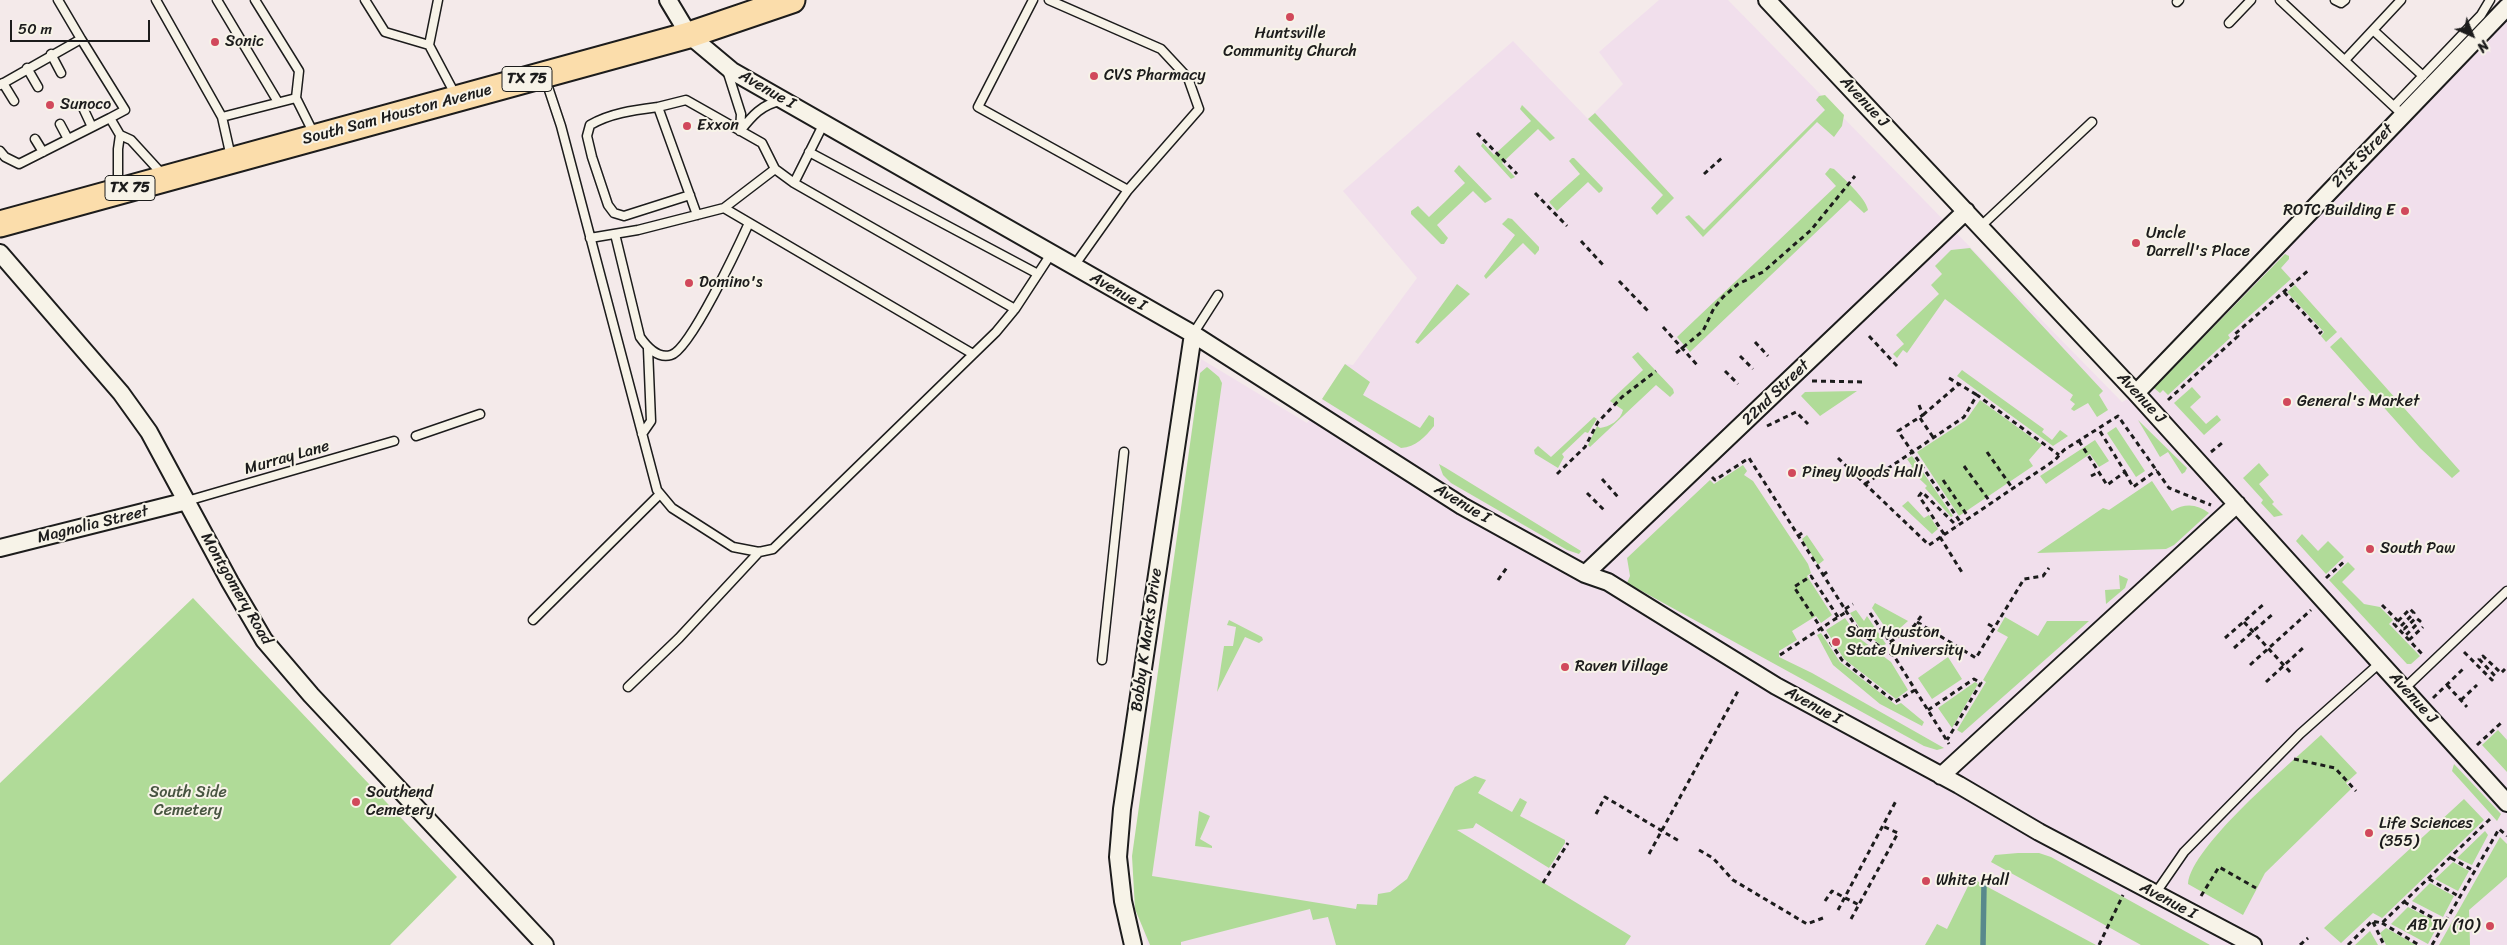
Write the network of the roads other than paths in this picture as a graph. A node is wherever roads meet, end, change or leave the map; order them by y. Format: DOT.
graph roads {
  1 [pos="58,0"];
  2 [pos="156,0"];
  3 [pos="217,0"];
  4 [pos="255,0"];
  5 [pos="365,0"];
  6 [pos="438,0"];
  7 [pos="668,0"];
  8 [pos="792,0"];
  9 [pos="1033,0"];
  10 [pos="1050,0"];
  11 [pos="1767,0"];
  12 [pos="2251,0"];
  13 [pos="2280,0"];
  14 [pos="2335,0"];
  15 [pos="2345,0"];
  16 [pos="2401,0"];
  17 [pos="2490,0"];
  18 [pos="2507,7"];
  19 [pos="2229,23"];
  20 [pos="2373,30"];
  21 [pos="690,35"];
  22 [pos="81,39"];
  23 [pos="429,44"];
  24 [pos="51,54"];
  25 [pos="2345,60"];
  26 [pos="725,64"];
  27 [pos="27,68"];
  28 [pos="61,73"];
  29 [pos="544,74"];
  30 [pos="2423,76"];
  31 [pos="2,84"];
  32 [pos="38,87"];
  33 [pos="296,98"];
  34 [pos="457,98"];
  35 [pos="14,101"];
  36 [pos="785,101"];
  37 [pos="278,102"];
  38 [pos="658,107"];
  39 [pos="84,110"];
  40 [pos="2398,110"];
  41 [pos="222,117"];
  42 [pos="110,118"];
  43 [pos="2092,122"];
  44 [pos="824,123"];
  45 [pos="60,124"];
  46 [pos="92,127"];
  47 [pos="740,131"];
  48 [pos="120,135"];
  49 [pos="315,137"];
  50 [pos="35,139"];
  51 [pos="68,139"];
  52 [pos="0,151"];
  53 [pos="43,152"];
  54 [pos="809,152"];
  55 [pos="232,160"];
  56 [pos="775,169"];
  57 [pos="166,178"];
  58 [pos="794,183"];
  59 [pos="1128,190"];
  60 [pos="118,191"];
  61 [pos="690,195"];
  62 [pos="724,208"];
  63 [pos="1966,211"];
  64 [pos="697,215"];
  65 [pos="750,223"];
  66 [pos="0,224"];
  67 [pos="1981,226"];
  68 [pos="615,234"];
  69 [pos="590,238"];
  70 [pos="0,253"];
  71 [pos="1052,254"];
  72 [pos="1074,266"];
  73 [pos="1038,274"];
  74 [pos="1218,295"];
  75 [pos="1015,309"];
  76 [pos="1193,334"];
  77 [pos="648,349"];
  78 [pos="973,354"];
  79 [pos="2136,392"];
  80 [pos="480,414"];
  81 [pos="642,434"];
  82 [pos="416,436"];
  83 [pos="394,441"];
  84 [pos="1124,452"];
  85 [pos="660,494"];
  86 [pos="187,501"];
  87 [pos="2237,504"];
  88 [pos="0,548"];
  89 [pos="758,552"];
  90 [pos="1585,574"];
  91 [pos="2507,591"];
  92 [pos="533,620"];
  93 [pos="1102,660"];
  94 [pos="2381,662"];
  95 [pos="628,687"];
  96 [pos="2405,688"];
  97 [pos="1941,776"];
  98 [pos="2507,803"];
  99 [pos="2155,894"];
  100 [pos="545,945"];
  101 [pos="1133,945"];
  102 [pos="2253,945"];
  1 -- 22 [label="lane"];
  2 -- 41 [label="lane"];
  3 -- 37 [label="lane"];
  4 -- 33 [label="lane"];
  5 -- 23 [label="lane"];
  6 -- 23 [label="lane"];
  7 -- 21 [label="street, Avenue I"];
  8 -- 21 [label="main road, South Sam Houston Avenue / TX 75"];
  9 -- 59 [label="lane"];
  10 -- 59 [label="lane"];
  11 -- 63 [label="street, Avenue J"];
  12 -- 19 [label="lane"];
  13 -- 25 [label="lane"];
  14 -- 15 [label="lane"];
  16 -- 20 [label="lane"];
  17 -- 30 [label="lane"];
  18 -- 40 [label="street, 21st Street"];
  20 -- 25 [label="lane"];
  20 -- 30 [label="lane"];
  21 -- 26 [label="street, Avenue I"];
  21 -- 29 [label="main road, South Sam Houston Avenue / TX 75"];
  22 -- 24 [label="lane"];
  22 -- 42 [label="lane"];
  23 -- 34 [label="lane"];
  24 -- 27 [label="lane"];
  24 -- 28 [label="lane"];
  25 -- 40 [label="lane"];
  26 -- 36 [label="street, Avenue I"];
  26 -- 47 [label="lane"];
  27 -- 31 [label="lane"];
  27 -- 32 [label="lane"];
  29 -- 34 [label="main road, South Sam Houston Avenue / TX 75"];
  29 -- 69 [label="lane"];
  30 -- 40 [label="lane"];
  31 -- 35 [label="lane"];
  33 -- 37 [label="lane"];
  33 -- 49 [label="lane"];
  34 -- 49 [label="main road, South Sam Houston Avenue / TX 75"];
  36 -- 44 [label="street, Avenue I"];
  36 -- 47 [label="lane"];
  37 -- 41 [label="lane"];
  38 -- 47 [label="lane"];
  38 -- 61 [label="lane"];
  38 -- 61 [label="lane"];
  39 -- 46 [label="lane"];
  40 -- 79 [label="street, 21st Street"];
  41 -- 55 [label="lane"];
  42 -- 46 [label="lane"];
  42 -- 48 [label="lane"];
  43 -- 67 [label="lane"];
  44 -- 54 [label="lane"];
  44 -- 71 [label="street, Avenue I"];
  45 -- 51 [label="lane"];
  46 -- 51 [label="lane"];
  47 -- 56 [label="lane"];
  48 -- 57 [label="lane"];
  48 -- 60 [label="lane"];
  49 -- 55 [label="main road, South Sam Houston Avenue / TX 75"];
  50 -- 53 [label="lane"];
  51 -- 53 [label="lane"];
  52 -- 53 [label="lane"];
  54 -- 58 [label="lane"];
  54 -- 73 [label="lane"];
  55 -- 57 [label="main road, South Sam Houston Avenue / TX 75"];
  56 -- 58 [label="lane"];
  56 -- 62 [label="lane"];
  57 -- 60 [label="main road, South Sam Houston Avenue / TX 75"];
  58 -- 75 [label="lane"];
  59 -- 72 [label="lane"];
  60 -- 66 [label="main road, South Sam Houston Avenue / TX 75"];
  61 -- 64 [label="lane"];
  62 -- 64 [label="lane"];
  62 -- 65 [label="lane"];
  63 -- 67 [label="street, Avenue J"];
  63 -- 90 [label="street, 22nd Street"];
  64 -- 68 [label="lane"];
  65 -- 77 [label="lane"];
  65 -- 78 [label="lane"];
  67 -- 79 [label="street, Avenue J"];
  68 -- 69 [label="lane"];
  68 -- 77 [label="lane"];
  69 -- 81 [label="lane"];
  70 -- 86 [label="street, Montgomery Road"];
  71 -- 72 [label="street, Avenue I"];
  71 -- 73 [label="lane"];
  72 -- 76 [label="street, Avenue I"];
  73 -- 75 [label="lane"];
  74 -- 76 [label="lane"];
  75 -- 78 [label="lane"];
  76 -- 90 [label="street, Avenue I"];
  76 -- 101 [label="street, Bobby K Marks Drive"];
  77 -- 81 [label="lane"];
  78 -- 89 [label="lane"];
  79 -- 87 [label="street, Avenue J"];
  80 -- 82 [label="lane"];
  81 -- 85 [label="lane"];
  83 -- 86 [label="lane, Murray Lane"];
  84 -- 93 [label="lane"];
  85 -- 89 [label="lane"];
  85 -- 92 [label="lane"];
  86 -- 88 [label="street, Magnolia Street"];
  86 -- 100 [label="street, Montgomery Road"];
  87 -- 94 [label="street, Avenue J"];
  87 -- 97 [label="street"];
  89 -- 95 [label="lane"];
  90 -- 97 [label="street, Avenue I"];
  91 -- 96 [label="lane"];
  94 -- 96 [label="street, Avenue J"];
  94 -- 99 [label="lane"];
  96 -- 98 [label="street, Avenue J"];
  97 -- 99 [label="street, Avenue I"];
  99 -- 102 [label="street, Avenue I"];
}
